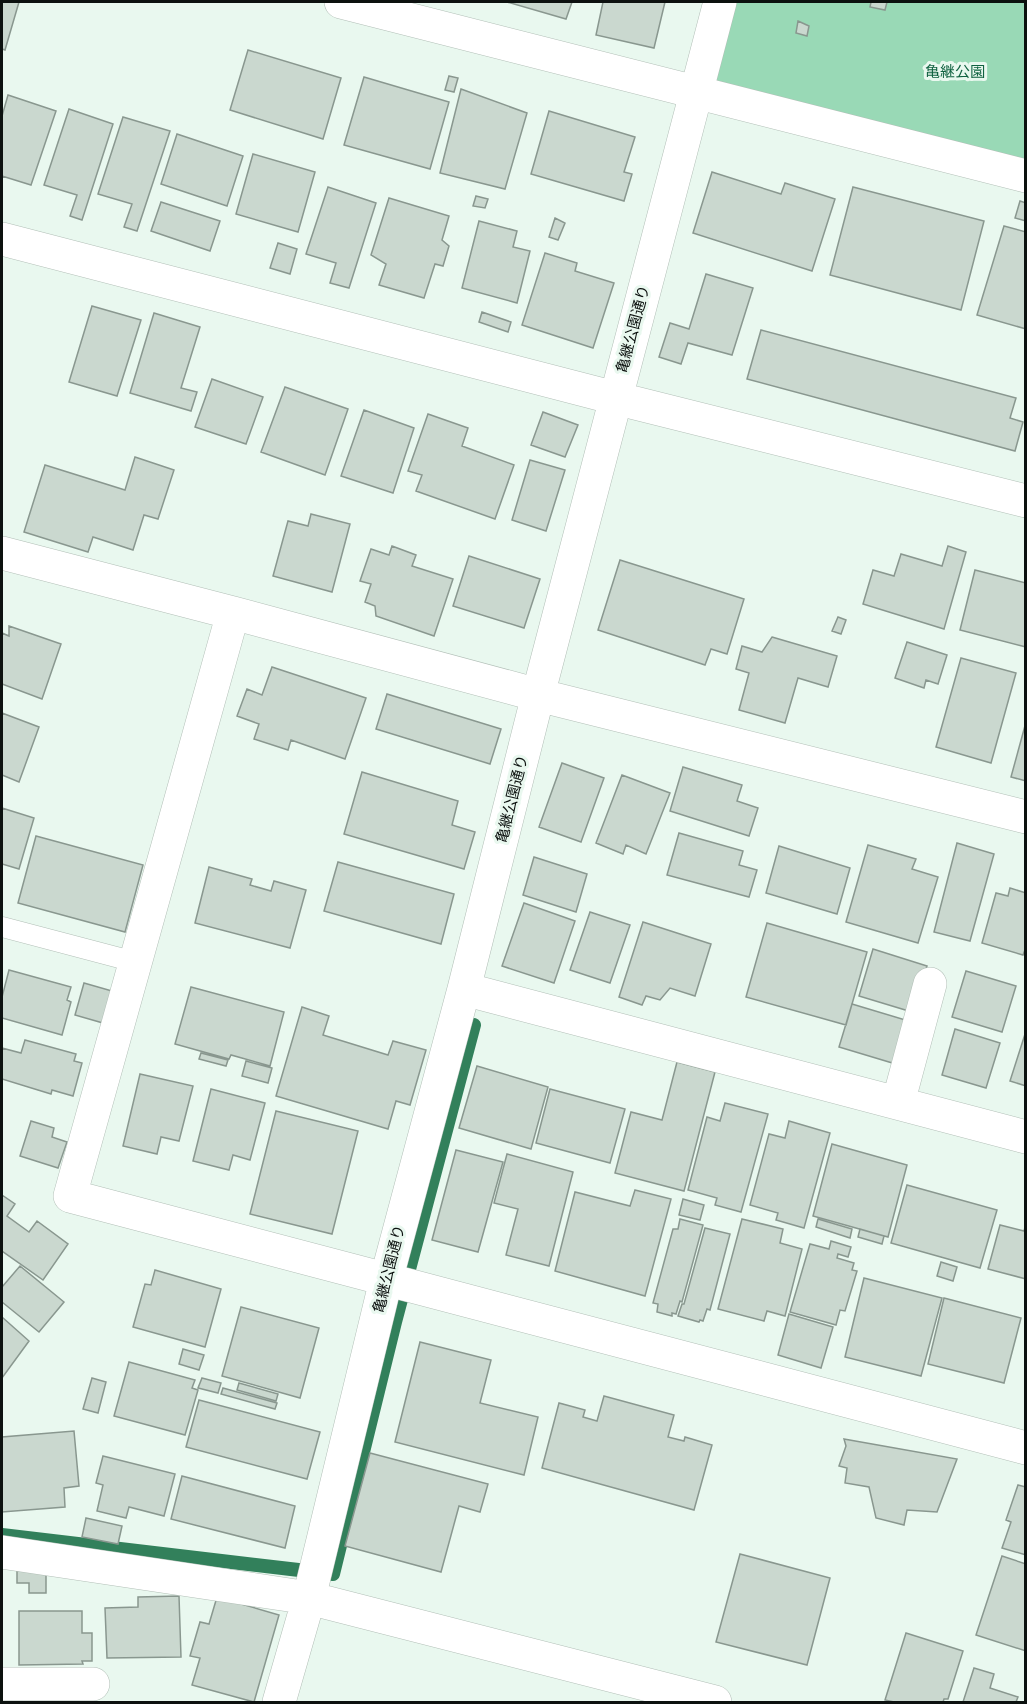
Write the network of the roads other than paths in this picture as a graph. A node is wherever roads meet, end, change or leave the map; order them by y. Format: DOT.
graph roads {
  1 [pos="341,2"];
  2 [pos="720,2"];
  3 [pos="696,93"];
  4 [pos="1026,176"];
  5 [pos="2,239"];
  6 [pos="615,398"];
  7 [pos="1026,501"];
  8 [pos="2,553"];
  9 [pos="233,613"];
  10 [pos="538,694"];
  11 [pos="1026,817"];
  12 [pos="2,927"];
  13 [pos="135,962"];
  14 [pos="930,984"];
  15 [pos="464,989"];
  16 [pos="898,1103"];
  17 [pos="1026,1137"];
  18 [pos="386,1280"];
  19 [pos="1026,1448"];
  20 [pos="2,1552"];
  21 [pos="309,1598"];
  22 [pos="2,1684"];
  23 [pos="93,1684"];
  24 [pos="279,1702"];
  25 [pos="715,1702"];
  1 -- 3 [label="street"];
  2 -- 3 [label="street, 亀継公園通り"];
  3 -- 4 [label="street"];
  3 -- 6 [label="street, 亀継公園通り"];
  5 -- 6 [label="street"];
  6 -- 7 [label="street"];
  6 -- 10 [label="street, 亀継公園通り"];
  8 -- 9 [label="street"];
  9 -- 10 [label="street"];
  9 -- 13 [label="street"];
  10 -- 11 [label="street"];
  10 -- 15 [label="street, 亀継公園通り"];
  12 -- 13 [label="lane"];
  13 -- 18 [label="street"];
  14 -- 16 [label="street"];
  15 -- 16 [label="street"];
  15 -- 18 [label="street, 亀継公園通り"];
  16 -- 17 [label="street"];
  18 -- 19 [label="street"];
  18 -- 21 [label="street, 亀継公園通り"];
  20 -- 21 [label="street"];
  21 -- 24 [label="street, 亀継公園通り"];
  21 -- 25 [label="street"];
  22 -- 23 [label="street"];
}
